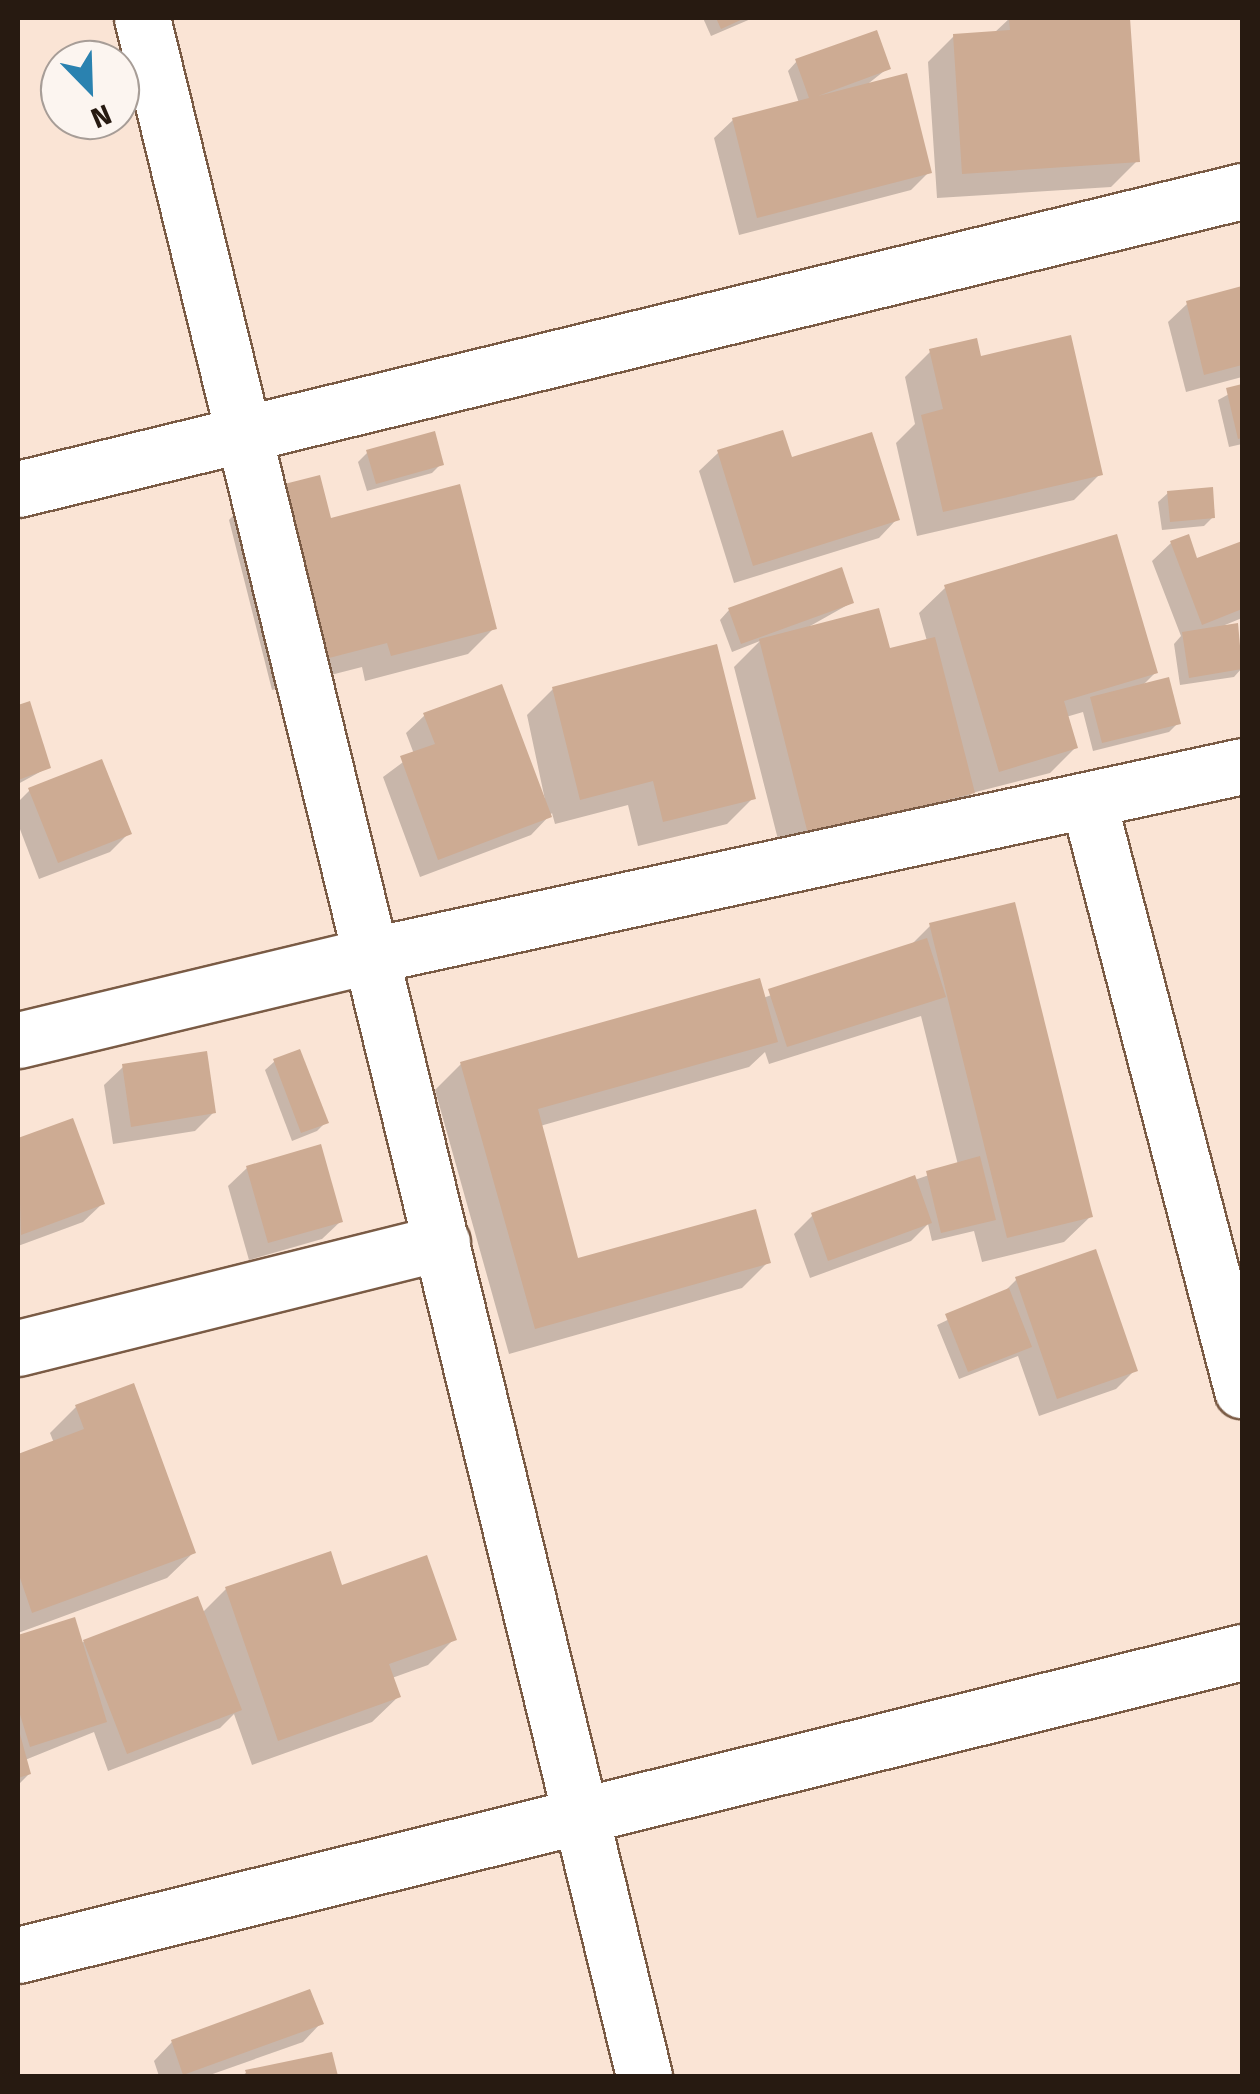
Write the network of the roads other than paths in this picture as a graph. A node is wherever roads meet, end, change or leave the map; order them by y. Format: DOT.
graph roads {
  1 [pos="142,18"];
  2 [pos="1242,191"];
  3 [pos="242,433"];
  4 [pos="18,489"];
  5 [pos="1242,766"];
  6 [pos="1088,804"];
  7 [pos="368,956"];
  8 [pos="18,1040"];
  9 [pos="442,1242"];
  10 [pos="18,1348"];
  11 [pos="1242,1390"];
  12 [pos="1242,1652"];
  13 [pos="585,1817"];
  14 [pos="18,1955"];
  15 [pos="644,2076"];
  1 -- 3 [label="street"];
  2 -- 3 [label="street"];
  3 -- 4 [label="street"];
  3 -- 7 [label="street"];
  5 -- 6 [label="street"];
  6 -- 7 [label="street"];
  6 -- 11 [label="street"];
  7 -- 8 [label="street"];
  7 -- 9 [label="street"];
  9 -- 10 [label="street"];
  9 -- 13 [label="street"];
  12 -- 13 [label="street"];
  13 -- 14 [label="street"];
  13 -- 15 [label="street"];
}
